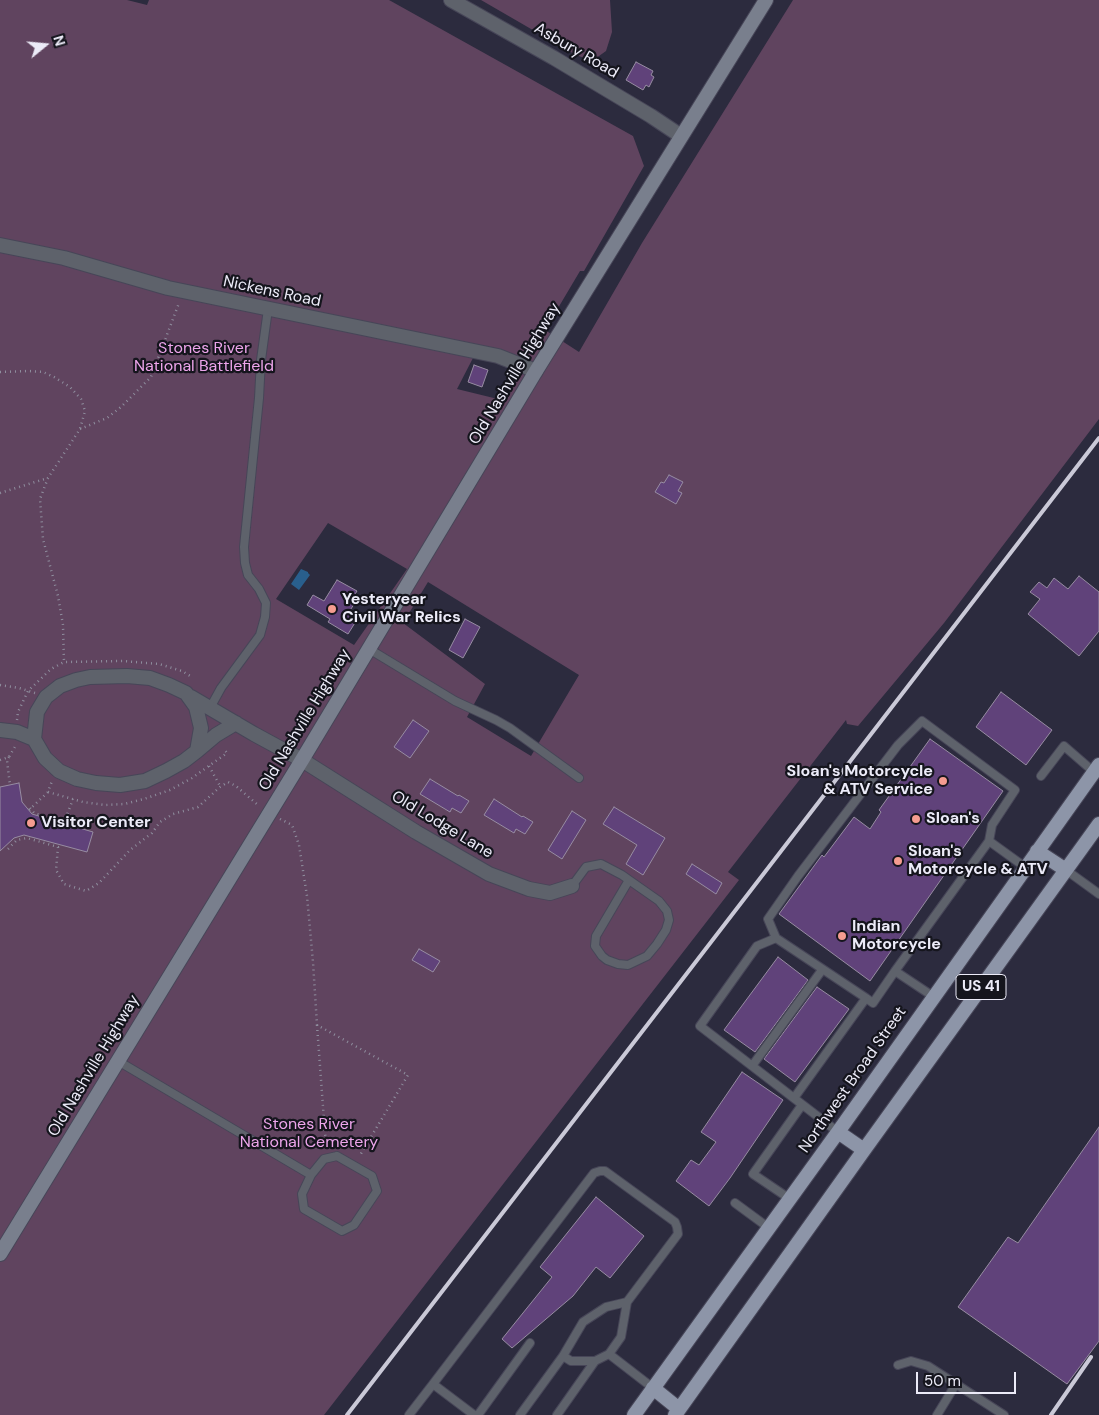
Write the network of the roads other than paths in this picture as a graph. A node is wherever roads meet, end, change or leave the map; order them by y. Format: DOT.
graph roads {
  1 [pos="451,0"];
  2 [pos="766,0"];
  3 [pos="681,136"];
  4 [pos="0,245"];
  5 [pos="268,309"];
  6 [pos="536,371"];
  7 [pos="369,649"];
  8 [pos="186,693"];
  9 [pos="210,708"];
  10 [pos="236,723"];
  11 [pos="0,730"];
  12 [pos="34,740"];
  13 [pos="197,751"];
  14 [pos="302,760"];
  15 [pos="1097,768"];
  16 [pos="1041,776"];
  17 [pos="579,778"];
  18 [pos="1099,824"];
  19 [pos="989,841"];
  20 [pos="1037,850"];
  21 [pos="1026,867"];
  22 [pos="1066,870"];
  23 [pos="628,880"];
  24 [pos="572,886"];
  25 [pos="1099,894"];
  26 [pos="776,938"];
  27 [pos="822,970"];
  28 [pos="896,971"];
  29 [pos="866,998"];
  30 [pos="934,998"];
  31 [pos="118,1062"];
  32 [pos="752,1066"];
  33 [pos="794,1098"];
  34 [pos="802,1105"];
  35 [pos="838,1132"];
  36 [pos="864,1150"];
  37 [pos="310,1175"];
  38 [pos="790,1199"];
  39 [pos="735,1202"];
  40 [pos="769,1228"];
  41 [pos="0,1254"];
  42 [pos="626,1302"];
  43 [pos="530,1343"];
  44 [pos="609,1354"];
  45 [pos="562,1356"];
  46 [pos="595,1361"];
  47 [pos="898,1365"];
  48 [pos="433,1384"];
  49 [pos="956,1384"];
  50 [pos="653,1388"];
  51 [pos="677,1412"];
  52 [pos="409,1415"];
  53 [pos="476,1415"];
  54 [pos="520,1415"];
  55 [pos="557,1415"];
  56 [pos="634,1415"];
  57 [pos="937,1415"];
  58 [pos="1004,1415"];
  1 -- 3 [label="street, Asbury Road"];
  2 -- 3 [label="main road, Old Nashville Highway"];
  3 -- 6 [label="main road, Old Nashville Highway"];
  4 -- 5 [label="street, Nickens Road"];
  5 -- 6 [label="street, Nickens Road"];
  5 -- 9 [label="lane"];
  6 -- 7 [label="main road, Old Nashville Highway"];
  7 -- 14 [label="main road, Old Nashville Highway"];
  7 -- 17 [label="lane"];
  8 -- 9 [label="street, Old Lodge Lane"];
  8 -- 12 [label="street"];
  8 -- 13 [label="street"];
  9 -- 10 [label="street, Old Lodge Lane"];
  10 -- 13 [label="street"];
  10 -- 14 [label="street, Old Lodge Lane"];
  11 -- 12 [label="street"];
  12 -- 13 [label="street"];
  14 -- 24 [label="street, Old Lodge Lane"];
  14 -- 31 [label="main road, Old Nashville Highway"];
  15 -- 16 [label="lane"];
  15 -- 20 [label="main road, Northwest Broad Street / US 41"];
  18 -- 22 [label="main road, US 41"];
  19 -- 21 [label="lane"];
  19 -- 26 [label="lane"];
  19 -- 28 [label="lane"];
  20 -- 21 [label="main road, Northwest Broad Street / US 41"];
  20 -- 22 [label="main road"];
  21 -- 30 [label="main road, Northwest Broad Street / US 41"];
  22 -- 25 [label="lane"];
  22 -- 36 [label="main road, US 41"];
  23 -- 23 [label="lane"];
  23 -- 24 [label="lane"];
  26 -- 27 [label="lane"];
  26 -- 32 [label="lane"];
  27 -- 29 [label="lane"];
  27 -- 32 [label="lane"];
  28 -- 29 [label="lane"];
  28 -- 30 [label="lane"];
  29 -- 33 [label="lane"];
  30 -- 35 [label="main road, Northwest Broad Street / US 41"];
  31 -- 37 [label="lane"];
  31 -- 41 [label="main road, Old Nashville Highway"];
  32 -- 33 [label="lane"];
  33 -- 34 [label="lane"];
  34 -- 35 [label="lane"];
  34 -- 38 [label="lane"];
  35 -- 36 [label="main road"];
  35 -- 38 [label="main road, Northwest Broad Street / US 41"];
  36 -- 51 [label="main road, US 41"];
  37 -- 37 [label="lane"];
  38 -- 40 [label="main road, Northwest Broad Street / US 41"];
  39 -- 40 [label="lane"];
  40 -- 50 [label="main road, Northwest Broad Street / US 41"];
  42 -- 44 [label="lane"];
  42 -- 45 [label="lane"];
  42 -- 48 [label="lane"];
  43 -- 53 [label="lane"];
  44 -- 46 [label="lane"];
  44 -- 50 [label="lane"];
  45 -- 46 [label="lane"];
  45 -- 54 [label="lane"];
  46 -- 55 [label="lane"];
  47 -- 49 [label="lane"];
  48 -- 52 [label="lane"];
  48 -- 53 [label="lane"];
  49 -- 57 [label="lane"];
  49 -- 58 [label="lane"];
  50 -- 51 [label="main road"];
  50 -- 56 [label="main road, Northwest Broad Street / US 41"];
}
